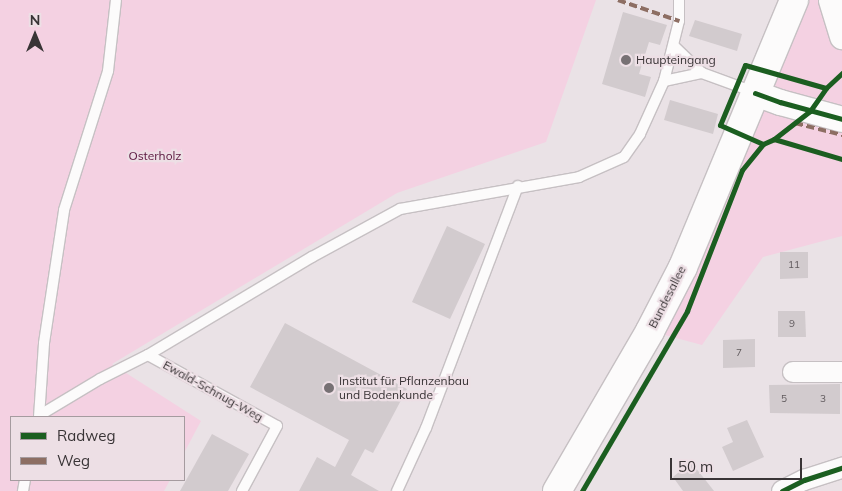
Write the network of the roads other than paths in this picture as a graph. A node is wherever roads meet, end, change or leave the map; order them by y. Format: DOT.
graph roads {
  1 [pos="116,0"];
  2 [pos="678,0"];
  3 [pos="794,0"];
  4 [pos="830,0"];
  5 [pos="842,36"];
  6 [pos="674,46"];
  7 [pos="702,73"];
  8 [pos="664,81"];
  9 [pos="755,93"];
  10 [pos="842,119"];
  11 [pos="518,186"];
  12 [pos="148,355"];
  13 [pos="793,372"];
  14 [pos="842,372"];
  15 [pos="39,416"];
  16 [pos="842,468"];
  17 [pos="242,491"];
  18 [pos="397,491"];
  19 [pos="556,491"];
  20 [pos="782,491"];
  1 -- 15 [label="lane"];
  2 -- 6 [label="lane"];
  3 -- 9 [label="main road, Bundesallee"];
  4 -- 5 [label="street"];
  6 -- 7 [label="lane"];
  6 -- 8 [label="lane"];
  7 -- 8 [label="lane"];
  7 -- 9 [label="lane"];
  8 -- 11 [label="lane"];
  9 -- 10 [label="street"];
  9 -- 19 [label="main road, Bundesallee"];
  11 -- 12 [label="lane"];
  11 -- 18 [label="lane"];
  12 -- 15 [label="lane"];
  12 -- 17 [label="lane, Ewald-Schnug-Weg"];
  13 -- 14 [label="street"];
  16 -- 20 [label="street"];
}
